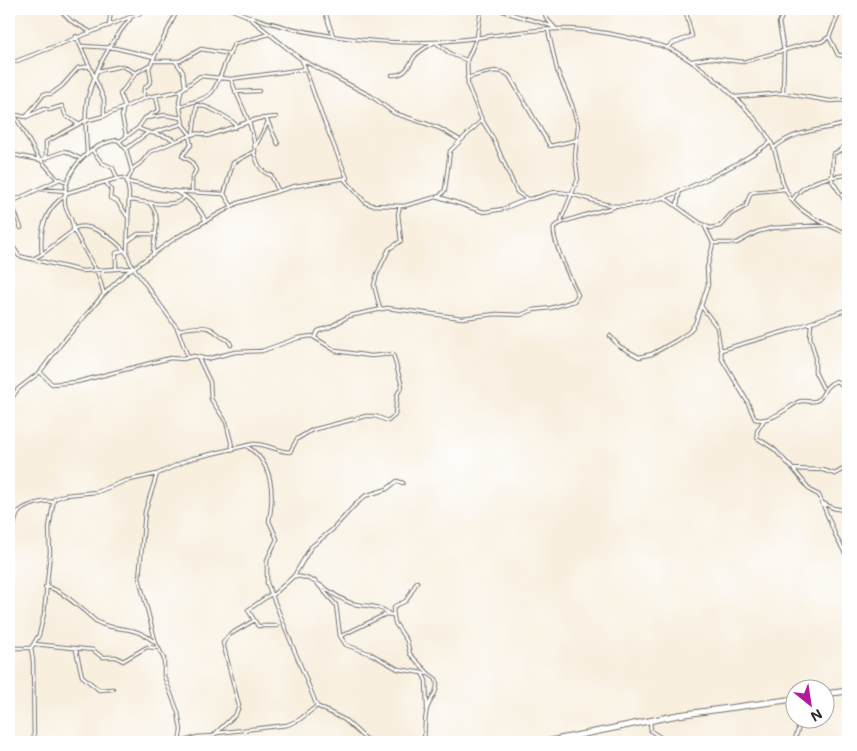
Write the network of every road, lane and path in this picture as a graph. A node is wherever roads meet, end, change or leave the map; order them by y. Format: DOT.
graph roads {
  1 [pos="59,9"];
  2 [pos="111,9"];
  3 [pos="138,9"];
  4 [pos="151,9"];
  5 [pos="178,9"];
  6 [pos="230,9"];
  7 [pos="324,9"];
  8 [pos="481,9"];
  9 [pos="499,9"];
  10 [pos="544,9"];
  11 [pos="685,9"];
  12 [pos="785,9"];
  13 [pos="830,9"];
  14 [pos="841,9"];
  15 [pos="139,14"];
  16 [pos="247,16"];
  17 [pos="130,17"];
  18 [pos="837,17"];
  19 [pos="109,26"];
  20 [pos="556,29"];
  21 [pos="548,30"];
  22 [pos="91,31"];
  23 [pos="269,34"];
  24 [pos="76,36"];
  25 [pos="333,36"];
  26 [pos="477,37"];
  27 [pos="828,39"];
  28 [pos="435,42"];
  29 [pos="81,46"];
  30 [pos="109,48"];
  31 [pos="667,48"];
  32 [pos="784,51"];
  33 [pos="230,54"];
  34 [pos="848,56"];
  35 [pos="154,57"];
  36 [pos="302,60"];
  37 [pos="467,60"];
  38 [pos="692,61"];
  39 [pos="152,62"];
  40 [pos="176,62"];
  41 [pos="9,64"];
  42 [pos="90,66"];
  43 [pos="306,69"];
  44 [pos="98,71"];
  45 [pos="136,73"];
  46 [pos="392,75"];
  47 [pos="218,78"];
  48 [pos="230,78"];
  49 [pos="467,78"];
  50 [pos="95,81"];
  51 [pos="185,87"];
  52 [pos="181,90"];
  53 [pos="259,91"];
  54 [pos="235,92"];
  55 [pos="783,93"];
  56 [pos="156,96"];
  57 [pos="735,97"];
  58 [pos="143,100"];
  59 [pos="848,100"];
  60 [pos="198,101"];
  61 [pos="9,105"];
  62 [pos="197,105"];
  63 [pos="180,107"];
  64 [pos="125,108"];
  65 [pos="16,116"];
  66 [pos="104,116"];
  67 [pos="26,117"];
  68 [pos="276,117"];
  69 [pos="145,118"];
  70 [pos="182,118"];
  71 [pos="266,118"];
  72 [pos="482,120"];
  73 [pos="86,121"];
  74 [pos="250,122"];
  75 [pos="268,122"];
  76 [pos="848,123"];
  77 [pos="78,124"];
  78 [pos="183,124"];
  79 [pos="138,128"];
  80 [pos="235,128"];
  81 [pos="150,131"];
  82 [pos="155,132"];
  83 [pos="191,135"];
  84 [pos="126,136"];
  85 [pos="460,140"];
  86 [pos="577,140"];
  87 [pos="120,141"];
  88 [pos="176,141"];
  89 [pos="771,142"];
  90 [pos="278,144"];
  91 [pos="848,146"];
  92 [pos="255,147"];
  93 [pos="774,148"];
  94 [pos="842,148"];
  95 [pos="126,149"];
  96 [pos="92,150"];
  97 [pos="87,152"];
  98 [pos="254,152"];
  99 [pos="9,154"];
  100 [pos="46,159"];
  101 [pos="81,159"];
  102 [pos="40,160"];
  103 [pos="848,162"];
  104 [pos="132,169"];
  105 [pos="848,175"];
  106 [pos="117,178"];
  107 [pos="832,179"];
  108 [pos="58,180"];
  109 [pos="345,180"];
  110 [pos="128,181"];
  111 [pos="66,182"];
  112 [pos="106,182"];
  113 [pos="40,189"];
  114 [pos="786,189"];
  115 [pos="170,190"];
  116 [pos="278,190"];
  117 [pos="680,190"];
  118 [pos="192,191"];
  119 [pos="66,193"];
  120 [pos="224,194"];
  121 [pos="9,195"];
  122 [pos="185,196"];
  123 [pos="572,196"];
  124 [pos="438,197"];
  125 [pos="665,198"];
  126 [pos="527,199"];
  127 [pos="128,200"];
  128 [pos="792,200"];
  129 [pos="11,202"];
  130 [pos="150,204"];
  131 [pos="231,205"];
  132 [pos="677,205"];
  133 [pos="848,205"];
  134 [pos="400,206"];
  135 [pos="614,206"];
  136 [pos="127,216"];
  137 [pos="205,220"];
  138 [pos="561,221"];
  139 [pos="704,225"];
  140 [pos="829,225"];
  141 [pos="21,228"];
  142 [pos="74,230"];
  143 [pos="157,234"];
  144 [pos="848,234"];
  145 [pos="9,240"];
  146 [pos="127,242"];
  147 [pos="713,243"];
  148 [pos="124,250"];
  149 [pos="42,254"];
  150 [pos="128,254"];
  151 [pos="153,255"];
  152 [pos="33,259"];
  153 [pos="116,267"];
  154 [pos="134,268"];
  155 [pos="94,270"];
  156 [pos="104,294"];
  157 [pos="701,306"];
  158 [pos="380,309"];
  159 [pos="848,309"];
  160 [pos="811,322"];
  161 [pos="179,330"];
  162 [pos="610,336"];
  163 [pos="314,338"];
  164 [pos="231,345"];
  165 [pos="721,350"];
  166 [pos="188,357"];
  167 [pos="198,358"];
  168 [pos="40,372"];
  169 [pos="823,388"];
  170 [pos="848,389"];
  171 [pos="9,402"];
  172 [pos="764,420"];
  173 [pos="248,447"];
  174 [pos="233,450"];
  175 [pos="848,466"];
  176 [pos="794,469"];
  177 [pos="157,474"];
  178 [pos="403,483"];
  179 [pos="53,502"];
  180 [pos="823,503"];
  181 [pos="848,511"];
  182 [pos="9,534"];
  183 [pos="848,558"];
  184 [pos="294,576"];
  185 [pos="315,581"];
  186 [pos="417,582"];
  187 [pos="45,587"];
  188 [pos="272,595"];
  189 [pos="388,613"];
  190 [pos="393,615"];
  191 [pos="253,621"];
  192 [pos="277,626"];
  193 [pos="340,636"];
  194 [pos="156,643"];
  195 [pos="34,644"];
  196 [pos="9,648"];
  197 [pos="31,648"];
  198 [pos="159,648"];
  199 [pos="76,650"];
  200 [pos="422,673"];
  201 [pos="429,674"];
  202 [pos="113,689"];
  203 [pos="848,690"];
  204 [pos="834,692"];
  205 [pos="784,700"];
  206 [pos="317,706"];
  207 [pos="427,708"];
  208 [pos="650,720"];
  209 [pos="798,728"];
  210 [pos="216,734"];
  211 [pos="34,742"];
  212 [pos="180,742"];
  213 [pos="369,742"];
  214 [pos="424,742"];
  215 [pos="544,742"];
  216 [pos="665,742"];
  217 [pos="794,742"];
  1 -- 22 [label="street"];
  2 -- 19 [label="street"];
  3 -- 15 [label="street"];
  4 -- 15 [label="street"];
  5 -- 35 [label="street"];
  6 -- 16 [label="street"];
  7 -- 25 [label="street"];
  8 -- 26 [label="street"];
  9 -- 20 [label="street"];
  10 -- 20 [label="street"];
  11 -- 31 [label="street"];
  12 -- 32 [label="street"];
  13 -- 18 [label="street"];
  14 -- 18 [label="street"];
  15 -- 17 [label="street"];
  16 -- 23 [label="street"];
  16 -- 25 [label="street"];
  17 -- 19 [label="street"];
  17 -- 30 [label="street"];
  18 -- 27 [label="street"];
  19 -- 22 [label="street"];
  20 -- 21 [label="street"];
  20 -- 31 [label="street"];
  21 -- 26 [label="street"];
  21 -- 86 [label="street"];
  22 -- 24 [label="street"];
  23 -- 33 [label="street"];
  23 -- 36 [label="street"];
  24 -- 29 [label="street"];
  24 -- 41 [label="street"];
  25 -- 28 [label="street"];
  26 -- 28 [label="street"];
  26 -- 37 [label="street"];
  27 -- 32 [label="street"];
  27 -- 34 [label="street"];
  28 -- 37 [label="street"];
  28 -- 46 [label="street"];
  29 -- 30 [label="street"];
  29 -- 42 [label="street"];
  30 -- 35 [label="street"];
  30 -- 44 [label="street"];
  31 -- 38 [label="street"];
  32 -- 38 [label="street"];
  32 -- 55 [label="street"];
  33 -- 40 [label="street"];
  33 -- 47 [label="street"];
  35 -- 39 [label="street"];
  36 -- 43 [label="street"];
  36 -- 85 [label="street"];
  37 -- 49 [label="street"];
  38 -- 57 [label="street"];
  39 -- 40 [label="street"];
  39 -- 45 [label="street"];
  39 -- 58 [label="street"];
  40 -- 51 [label="street"];
  42 -- 50 [label="street"];
  42 -- 67 [label="street"];
  43 -- 48 [label="street"];
  43 -- 109 [label="street"];
  44 -- 45 [label="street"];
  44 -- 50 [label="street"];
  45 -- 64 [label="street"];
  47 -- 48 [label="street"];
  47 -- 51 [label="street"];
  47 -- 60 [label="street"];
  48 -- 54 [label="street"];
  49 -- 72 [label="street"];
  49 -- 86 [label="street"];
  50 -- 66 [label="street"];
  50 -- 73 [label="street"];
  51 -- 52 [label="street"];
  52 -- 56 [label="street"];
  52 -- 63 [label="street"];
  53 -- 54 [label="street"];
  54 -- 74 [label="street"];
  55 -- 57 [label="street"];
  55 -- 59 [label="street"];
  56 -- 58 [label="street"];
  56 -- 69 [label="street"];
  57 -- 89 [label="street"];
  58 -- 64 [label="street"];
  60 -- 62 [label="street"];
  60 -- 63 [label="street"];
  61 -- 65 [label="street"];
  62 -- 80 [label="street"];
  62 -- 83 [label="street"];
  63 -- 70 [label="street"];
  64 -- 66 [label="street"];
  64 -- 84 [label="street"];
  65 -- 67 [label="street"];
  65 -- 102 [label="street"];
  66 -- 73 [label="street"];
  67 -- 77 [label="street"];
  68 -- 71 [label="street"];
  69 -- 70 [label="street"];
  69 -- 79 [label="street"];
  70 -- 78 [label="street"];
  71 -- 74 [label="street"];
  71 -- 75 [label="street"];
  72 -- 85 [label="street"];
  72 -- 126 [label="street"];
  73 -- 77 [label="street"];
  73 -- 97 [label="street"];
  74 -- 80 [label="street"];
  74 -- 92 [label="street"];
  75 -- 90 [label="street"];
  75 -- 92 [label="street"];
  76 -- 93 [label="street"];
  77 -- 100 [label="street"];
  78 -- 82 [label="street"];
  78 -- 83 [label="street"];
  79 -- 81 [label="street"];
  79 -- 84 [label="street"];
  80 -- 83 [label="street"];
  81 -- 82 [label="street"];
  81 -- 95 [label="street"];
  82 -- 88 [label="street"];
  83 -- 88 [label="street"];
  83 -- 118 [label="street"];
  84 -- 87 [label="street"];
  85 -- 124 [label="street"];
  86 -- 123 [label="street"];
  87 -- 95 [label="street"];
  87 -- 96 [label="street"];
  88 -- 104 [label="street"];
  89 -- 93 [label="street"];
  89 -- 117 [label="street"];
  91 -- 94 [label="street"];
  92 -- 98 [label="street"];
  93 -- 114 [label="street"];
  94 -- 103 [label="street"];
  94 -- 107 [label="street"];
  95 -- 104 [label="street"];
  96 -- 97 [label="street"];
  96 -- 106 [label="street"];
  97 -- 101 [label="street"];
  98 -- 116 [label="street"];
  98 -- 120 [label="street"];
  99 -- 102 [label="street"];
  100 -- 101 [label="street"];
  100 -- 102 [label="street"];
  101 -- 111 [label="street"];
  102 -- 108 [label="street"];
  104 -- 110 [label="street"];
  105 -- 107 [label="street"];
  106 -- 110 [label="street"];
  106 -- 112 [label="street"];
  107 -- 128 [label="street"];
  107 -- 133 [label="street"];
  108 -- 111 [label="street"];
  108 -- 113 [label="street"];
  109 -- 116 [label="street"];
  109 -- 134 [label="street"];
  110 -- 115 [label="street"];
  110 -- 127 [label="street"];
  111 -- 119 [label="street"];
  112 -- 119 [label="street"];
  112 -- 136 [label="street"];
  113 -- 119 [label="street"];
  113 -- 129 [label="street"];
  114 -- 128 [label="street"];
  114 -- 139 [label="street"];
  115 -- 118 [label="street"];
  115 -- 122 [label="street"];
  116 -- 131 [label="street"];
  117 -- 125 [label="street"];
  117 -- 132 [label="street"];
  118 -- 120 [label="street"];
  119 -- 142 [label="street"];
  119 -- 149 [label="street"];
  120 -- 131 [label="street"];
  121 -- 129 [label="street"];
  122 -- 130 [label="street"];
  122 -- 137 [label="street"];
  123 -- 126 [label="street"];
  123 -- 135 [label="street"];
  123 -- 138 [label="street"];
  124 -- 126 [label="street"];
  124 -- 134 [label="street"];
  125 -- 132 [label="street"];
  125 -- 135 [label="street"];
  127 -- 130 [label="street"];
  127 -- 136 [label="street"];
  128 -- 140 [label="street"];
  129 -- 141 [label="street"];
  130 -- 143 [label="street"];
  131 -- 137 [label="street"];
  132 -- 139 [label="street"];
  134 -- 158 [label="street"];
  135 -- 138 [label="street"];
  136 -- 146 [label="street"];
  137 -- 151 [label="street"];
  138 -- 158 [label="street"];
  139 -- 147 [label="street"];
  140 -- 144 [label="street"];
  140 -- 147 [label="street"];
  142 -- 148 [label="street"];
  142 -- 149 [label="street"];
  142 -- 155 [label="street"];
  143 -- 146 [label="street"];
  143 -- 151 [label="street"];
  145 -- 152 [label="street"];
  146 -- 150 [label="street"];
  147 -- 157 [label="street"];
  148 -- 150 [label="street"];
  148 -- 153 [label="street"];
  149 -- 152 [label="street"];
  150 -- 154 [label="street"];
  151 -- 154 [label="street"];
  152 -- 155 [label="street"];
  153 -- 154 [label="street"];
  153 -- 155 [label="street"];
  154 -- 156 [label="street"];
  154 -- 161 [label="street"];
  155 -- 156 [label="street"];
  156 -- 168 [label="street"];
  157 -- 162 [label="street"];
  157 -- 165 [label="street"];
  158 -- 163 [label="street"];
  159 -- 160 [label="street"];
  160 -- 165 [label="street"];
  160 -- 169 [label="street"];
  161 -- 164 [label="street"];
  161 -- 166 [label="street"];
  163 -- 167 [label="street"];
  163 -- 173 [label="street"];
  165 -- 172 [label="street"];
  166 -- 167 [label="street"];
  166 -- 168 [label="street"];
  167 -- 174 [label="street"];
  168 -- 171 [label="street"];
  169 -- 170 [label="street"];
  169 -- 172 [label="street"];
  172 -- 176 [label="street"];
  173 -- 174 [label="street"];
  173 -- 188 [label="street"];
  174 -- 177 [label="street"];
  175 -- 176 [label="street"];
  176 -- 180 [label="street"];
  177 -- 179 [label="street"];
  177 -- 194 [label="street"];
  178 -- 184 [label="street"];
  179 -- 182 [label="street"];
  179 -- 187 [label="street"];
  180 -- 181 [label="street"];
  180 -- 183 [label="street"];
  184 -- 185 [label="street"];
  184 -- 188 [label="street"];
  185 -- 189 [label="street"];
  185 -- 193 [label="street"];
  186 -- 190 [label="street"];
  187 -- 194 [label="street"];
  187 -- 195 [label="street"];
  188 -- 191 [label="street"];
  188 -- 206 [label="street"];
  189 -- 190 [label="street"];
  189 -- 193 [label="street"];
  190 -- 201 [label="street"];
  191 -- 192 [label="street"];
  191 -- 210 [label="street"];
  193 -- 200 [label="street"];
  194 -- 198 [label="street"];
  195 -- 197 [label="street"];
  195 -- 199 [label="street"];
  196 -- 197 [label="street"];
  197 -- 211 [label="street"];
  198 -- 199 [label="street"];
  198 -- 212 [label="street"];
  199 -- 202 [label="street"];
  200 -- 201 [label="street"];
  200 -- 207 [label="street"];
  201 -- 207 [label="street"];
  203 -- 204 [label="highway"];
  205 -- 208 [label="highway"];
  206 -- 210 [label="street"];
  206 -- 213 [label="street"];
  207 -- 214 [label="street"];
  208 -- 215 [label="highway"];
  208 -- 216 [label="street"];
  209 -- 217 [label="street"];
  210 -- 212 [label="street"];
}
